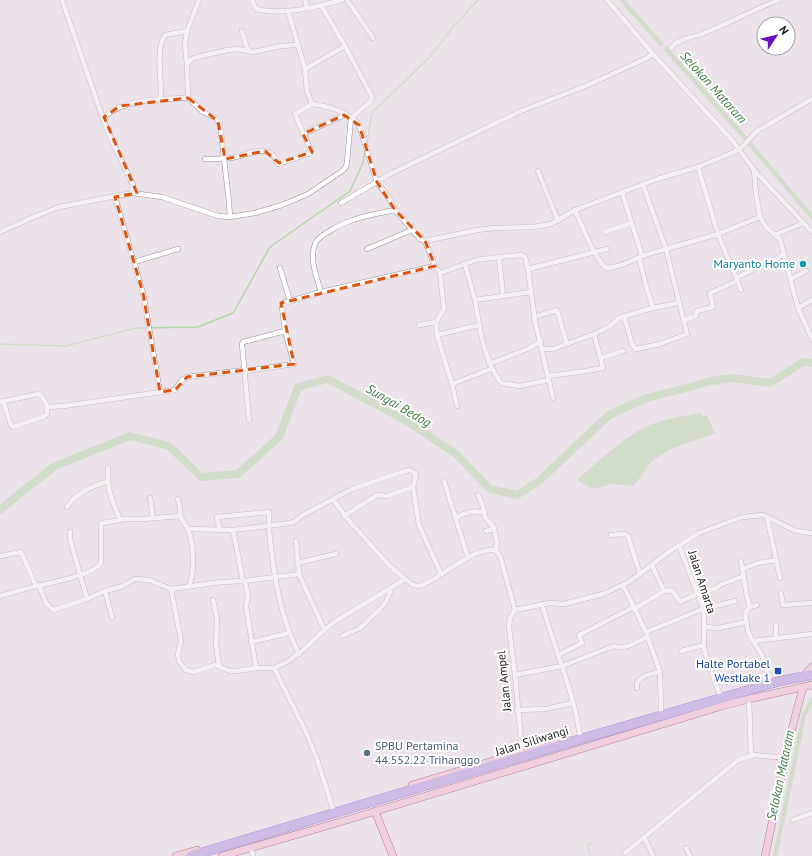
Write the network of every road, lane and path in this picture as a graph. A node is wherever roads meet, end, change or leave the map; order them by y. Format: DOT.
graph roads {
  1 [pos="62,0"];
  2 [pos="199,0"];
  3 [pos="252,0"];
  4 [pos="305,0"];
  5 [pos="342,0"];
  6 [pos="347,0"];
  7 [pos="607,0"];
  8 [pos="779,0"];
  9 [pos="321,5"];
  10 [pos="307,8"];
  11 [pos="288,11"];
  12 [pos="187,31"];
  13 [pos="242,31"];
  14 [pos="373,38"];
  15 [pos="297,45"];
  16 [pos="345,46"];
  17 [pos="671,48"];
  18 [pos="248,51"];
  19 [pos="652,54"];
  20 [pos="187,64"];
  21 [pos="305,69"];
  22 [pos="188,98"];
  23 [pos="160,99"];
  24 [pos="812,99"];
  25 [pos="312,104"];
  26 [pos="344,115"];
  27 [pos="104,117"];
  28 [pos="351,118"];
  29 [pos="303,134"];
  30 [pos="740,148"];
  31 [pos="225,158"];
  32 [pos="205,160"];
  33 [pos="698,167"];
  34 [pos="754,170"];
  35 [pos="538,171"];
  36 [pos="377,182"];
  37 [pos="643,184"];
  38 [pos="622,192"];
  39 [pos="132,193"];
  40 [pos="115,197"];
  41 [pos="341,203"];
  42 [pos="395,210"];
  43 [pos="575,210"];
  44 [pos="230,215"];
  45 [pos="760,217"];
  46 [pos="558,221"];
  47 [pos="632,223"];
  48 [pos="803,223"];
  49 [pos="412,230"];
  50 [pos="0,232"];
  51 [pos="605,232"];
  52 [pos="812,232"];
  53 [pos="718,234"];
  54 [pos="775,235"];
  55 [pos="425,241"];
  56 [pos="178,249"];
  57 [pos="366,249"];
  58 [pos="607,249"];
  59 [pos="666,249"];
  60 [pos="595,252"];
  61 [pos="784,254"];
  62 [pos="499,257"];
  63 [pos="640,257"];
  64 [pos="774,260"];
  65 [pos="134,262"];
  66 [pos="465,264"];
  67 [pos="435,266"];
  68 [pos="280,268"];
  69 [pos="528,269"];
  70 [pos="752,270"];
  71 [pos="806,271"];
  72 [pos="440,273"];
  73 [pos="791,279"];
  74 [pos="736,280"];
  75 [pos="741,290"];
  76 [pos="321,292"];
  77 [pos="531,292"];
  78 [pos="503,296"];
  79 [pos="475,300"];
  80 [pos="812,300"];
  81 [pos="290,301"];
  82 [pos="679,303"];
  83 [pos="653,308"];
  84 [pos="798,308"];
  85 [pos="624,316"];
  86 [pos="534,317"];
  87 [pos="684,320"];
  88 [pos="436,322"];
  89 [pos="419,324"];
  90 [pos="479,325"];
  91 [pos="286,331"];
  92 [pos="594,334"];
  93 [pos="437,335"];
  94 [pos="812,339"];
  95 [pos="541,341"];
  96 [pos="567,344"];
  97 [pos="542,349"];
  98 [pos="623,351"];
  99 [pos="601,358"];
  100 [pos="490,367"];
  101 [pos="246,370"];
  102 [pos="549,378"];
  103 [pos="452,384"];
  104 [pos="160,392"];
  105 [pos="553,398"];
  106 [pos="1,402"];
  107 [pos="457,406"];
  108 [pos="47,408"];
  109 [pos="249,420"];
  110 [pos="108,468"];
  111 [pos="444,481"];
  112 [pos="107,482"];
  113 [pos="413,487"];
  114 [pos="478,495"];
  115 [pos="150,498"];
  116 [pos="178,499"];
  117 [pos="333,500"];
  118 [pos="67,507"];
  119 [pos="485,513"];
  120 [pos="180,516"];
  121 [pos="344,516"];
  122 [pos="767,516"];
  123 [pos="153,518"];
  124 [pos="456,519"];
  125 [pos="120,520"];
  126 [pos="268,526"];
  127 [pos="494,529"];
  128 [pos="188,530"];
  129 [pos="220,530"];
  130 [pos="233,530"];
  131 [pos="486,531"];
  132 [pos="70,532"];
  133 [pos="812,533"];
  134 [pos="611,534"];
  135 [pos="296,541"];
  136 [pos="679,545"];
  137 [pos="496,550"];
  138 [pos="336,554"];
  139 [pos="0,556"];
  140 [pos="468,558"];
  141 [pos="776,560"];
  142 [pos="741,561"];
  143 [pos="297,563"];
  144 [pos="652,565"];
  145 [pos="742,568"];
  146 [pos="299,574"];
  147 [pos="441,574"];
  148 [pos="640,574"];
  149 [pos="80,576"];
  150 [pos="274,576"];
  151 [pos="744,576"];
  152 [pos="780,578"];
  153 [pos="405,579"];
  154 [pos="244,581"];
  155 [pos="623,585"];
  156 [pos="38,586"];
  157 [pos="189,586"];
  158 [pos="392,587"];
  159 [pos="171,589"];
  160 [pos="105,591"];
  161 [pos="664,591"];
  162 [pos="781,593"];
  163 [pos="698,594"];
  164 [pos="0,596"];
  165 [pos="87,599"];
  166 [pos="213,600"];
  167 [pos="735,601"];
  168 [pos="812,602"];
  169 [pos="542,604"];
  170 [pos="757,605"];
  171 [pos="634,608"];
  172 [pos="750,608"];
  173 [pos="703,609"];
  174 [pos="515,610"];
  175 [pos="112,617"];
  176 [pos="746,622"];
  177 [pos="776,625"];
  178 [pos="705,627"];
  179 [pos="324,630"];
  180 [pos="289,633"];
  181 [pos="646,634"];
  182 [pos="812,634"];
  183 [pos="342,636"];
  184 [pos="776,638"];
  185 [pos="753,641"];
  186 [pos="252,642"];
  187 [pos="704,645"];
  188 [pos="681,651"];
  189 [pos="298,654"];
  190 [pos="558,655"];
  191 [pos="220,666"];
  192 [pos="562,666"];
  193 [pos="256,668"];
  194 [pos="274,668"];
  195 [pos="660,672"];
  196 [pos="515,675"];
  197 [pos="810,678"];
  198 [pos="770,680"];
  199 [pos="638,688"];
  200 [pos="720,695"];
  201 [pos="749,699"];
  202 [pos="573,703"];
  203 [pos="517,710"];
  204 [pos="661,712"];
  205 [pos="676,714"];
  206 [pos="625,729"];
  207 [pos="579,737"];
  208 [pos="608,739"];
  209 [pos="572,750"];
  210 [pos="522,751"];
  211 [pos="751,756"];
  212 [pos="786,758"];
  213 [pos="333,809"];
  214 [pos="375,811"];
  215 [pos="812,813"];
  216 [pos="793,820"];
  217 [pos="297,823"];
  218 [pos="644,837"];
  219 [pos="250,848"];
  220 [pos="686,848"];
  221 [pos="625,852"];
  222 [pos="176,856"];
  223 [pos="191,856"];
  224 [pos="211,856"];
  225 [pos="222,856"];
  226 [pos="253,856"];
  227 [pos="393,856"];
  228 [pos="653,856"];
  229 [pos="690,856"];
  230 [pos="765,856"];
  1 -- 27 [label="street"];
  2 -- 12 [label="street"];
  3 -- 11 [label="street"];
  4 -- 10 [label="street"];
  5 -- 9 [label="street"];
  6 -- 14 [label="street"];
  7 -- 19 [label="street"];
  8 -- 17 [label="street"];
  9 -- 10 [label="street"];
  9 -- 16 [label="street"];
  10 -- 11 [label="street"];
  11 -- 15 [label="street"];
  12 -- 20 [label="street"];
  12 -- 23 [label="street"];
  13 -- 18 [label="street"];
  15 -- 18 [label="street"];
  15 -- 21 [label="street"];
  16 -- 21 [label="street"];
  16 -- 28 [label="street"];
  18 -- 20 [label="street"];
  19 -- 30 [label="street"];
  19 -- 36 [label="street"];
  20 -- 22 [label="street"];
  21 -- 25 [label="street"];
  22 -- 23 [label="street"];
  22 -- 31 [label="street"];
  23 -- 27 [label="street"];
  24 -- 30 [label="street"];
  25 -- 26 [label="street"];
  25 -- 29 [label="street"];
  26 -- 28 [label="street"];
  26 -- 29 [label="street"];
  27 -- 39 [label="street"];
  28 -- 36 [label="street"];
  28 -- 44 [label="street"];
  29 -- 31 [label="street"];
  30 -- 33 [label="street"];
  30 -- 34 [label="street"];
  31 -- 32 [label="street"];
  31 -- 44 [label="street"];
  33 -- 37 [label="street"];
  33 -- 53 [label="street"];
  34 -- 45 [label="street"];
  34 -- 48 [label="street"];
  35 -- 46 [label="street"];
  36 -- 41 [label="street"];
  36 -- 42 [label="street"];
  37 -- 38 [label="street"];
  37 -- 59 [label="street"];
  38 -- 43 [label="street"];
  38 -- 47 [label="street"];
  39 -- 40 [label="street"];
  39 -- 44 [label="street"];
  40 -- 50 [label="street"];
  40 -- 65 [label="street"];
  42 -- 49 [label="street"];
  42 -- 76 [label="street"];
  43 -- 46 [label="street"];
  43 -- 60 [label="street"];
  45 -- 53 [label="street"];
  45 -- 54 [label="street"];
  46 -- 55 [label="street"];
  47 -- 51 [label="street"];
  47 -- 63 [label="street"];
  48 -- 52 [label="street"];
  48 -- 54 [label="street"];
  49 -- 55 [label="street"];
  49 -- 57 [label="street"];
  53 -- 59 [label="street"];
  53 -- 74 [label="street"];
  54 -- 61 [label="street"];
  55 -- 67 [label="street"];
  56 -- 65 [label="street"];
  58 -- 60 [label="street"];
  59 -- 63 [label="street"];
  59 -- 82 [label="street"];
  60 -- 63 [label="street"];
  60 -- 69 [label="street"];
  61 -- 64 [label="street"];
  61 -- 73 [label="street"];
  62 -- 66 [label="street"];
  62 -- 69 [label="street"];
  62 -- 78 [label="street"];
  63 -- 83 [label="street"];
  65 -- 104 [label="street"];
  66 -- 72 [label="street"];
  66 -- 79 [label="street"];
  67 -- 72 [label="street"];
  67 -- 76 [label="street"];
  68 -- 81 [label="street"];
  69 -- 77 [label="street"];
  70 -- 74 [label="street"];
  71 -- 73 [label="street"];
  72 -- 88 [label="street"];
  73 -- 84 [label="street"];
  74 -- 75 [label="street"];
  74 -- 87 [label="street"];
  76 -- 81 [label="street"];
  77 -- 78 [label="street"];
  77 -- 86 [label="street"];
  78 -- 79 [label="street"];
  79 -- 90 [label="street"];
  80 -- 84 [label="street"];
  81 -- 91 [label="street"];
  82 -- 83 [label="street"];
  82 -- 87 [label="street"];
  83 -- 85 [label="street"];
  84 -- 94 [label="street"];
  85 -- 87 [label="street"];
  85 -- 92 [label="street"];
  86 -- 95 [label="street"];
  86 -- 96 [label="street"];
  88 -- 89 [label="street"];
  88 -- 93 [label="street"];
  90 -- 93 [label="street"];
  90 -- 100 [label="street"];
  91 -- 101 [label="street"];
  91 -- 101 [label="street"];
  92 -- 96 [label="street"];
  92 -- 99 [label="street"];
  93 -- 103 [label="street"];
  95 -- 97 [label="street"];
  95 -- 100 [label="street"];
  96 -- 97 [label="street"];
  97 -- 102 [label="street"];
  98 -- 99 [label="street"];
  99 -- 102 [label="street"];
  100 -- 102 [label="street"];
  100 -- 103 [label="street"];
  101 -- 104 [label="street"];
  101 -- 109 [label="street"];
  102 -- 105 [label="street"];
  103 -- 107 [label="street"];
  104 -- 108 [label="street"];
  106 -- 108 [label="street"];
  106 -- 108 [label="street"];
  110 -- 112 [label="street"];
  111 -- 124 [label="street"];
  112 -- 118 [label="street"];
  112 -- 125 [label="street"];
  113 -- 117 [label="street"];
  113 -- 121 [label="street"];
  113 -- 147 [label="street"];
  114 -- 119 [label="street"];
  115 -- 123 [label="street"];
  116 -- 120 [label="street"];
  117 -- 121 [label="street"];
  117 -- 126 [label="street"];
  119 -- 124 [label="street"];
  119 -- 127 [label="street"];
  120 -- 123 [label="street"];
  120 -- 128 [label="street"];
  121 -- 153 [label="street"];
  122 -- 133 [label="street"];
  122 -- 136 [label="street"];
  122 -- 141 [label="street"];
  123 -- 125 [label="street"];
  124 -- 140 [label="street"];
  125 -- 149 [label="street"];
  126 -- 129 [label="street"];
  126 -- 130 [label="street"];
  126 -- 150 [label="street"];
  127 -- 131 [label="street"];
  127 -- 137 [label="street"];
  128 -- 129 [label="street"];
  128 -- 157 [label="street"];
  129 -- 130 [label="street"];
  130 -- 154 [label="street"];
  132 -- 149 [label="street"];
  134 -- 148 [label="street"];
  135 -- 143 [label="street"];
  136 -- 144 [label="street"];
  136 -- 163 [label="street, Jalan Amarta"];
  137 -- 140 [label="street"];
  137 -- 174 [label="street"];
  138 -- 143 [label="street"];
  139 -- 156 [label="street"];
  140 -- 147 [label="street"];
  141 -- 145 [label="street"];
  141 -- 152 [label="street"];
  142 -- 145 [label="street"];
  143 -- 146 [label="street"];
  144 -- 148 [label="street"];
  144 -- 161 [label="street"];
  145 -- 151 [label="street"];
  146 -- 150 [label="street"];
  146 -- 179 [label="street"];
  147 -- 153 [label="street"];
  148 -- 155 [label="street"];
  149 -- 156 [label="street"];
  149 -- 165 [label="street"];
  150 -- 154 [label="street"];
  150 -- 180 [label="street"];
  151 -- 163 [label="street"];
  151 -- 172 [label="street"];
  153 -- 158 [label="street"];
  154 -- 157 [label="street"];
  154 -- 186 [label="street"];
  155 -- 169 [label="street"];
  155 -- 171 [label="street"];
  156 -- 164 [label="street"];
  156 -- 165 [label="street"];
  157 -- 159 [label="street"];
  158 -- 179 [label="street"];
  158 -- 183 [label="street"];
  159 -- 160 [label="street"];
  159 -- 191 [label="street"];
  160 -- 165 [label="street"];
  160 -- 175 [label="street"];
  161 -- 163 [label="street"];
  161 -- 171 [label="street"];
  162 -- 168 [label="street"];
  163 -- 173 [label="street, Jalan Amarta"];
  166 -- 191 [label="street"];
  167 -- 173 [label="street"];
  169 -- 174 [label="street"];
  169 -- 190 [label="street"];
  170 -- 172 [label="street"];
  171 -- 181 [label="street"];
  171 -- 190 [label="street"];
  172 -- 176 [label="street"];
  173 -- 178 [label="street, Jalan Amarta"];
  173 -- 181 [label="street"];
  174 -- 196 [label="street, Jalan Ampel"];
  176 -- 178 [label="street"];
  176 -- 185 [label="street"];
  177 -- 184 [label="street"];
  178 -- 187 [label="street, Jalan Amarta"];
  179 -- 189 [label="street"];
  180 -- 186 [label="street"];
  180 -- 189 [label="street"];
  181 -- 192 [label="street"];
  181 -- 195 [label="street"];
  182 -- 184 [label="street"];
  184 -- 185 [label="street"];
  185 -- 198 [label="street"];
  186 -- 193 [label="street"];
  187 -- 188 [label="street"];
  187 -- 200 [label="street, Jalan Amarta"];
  189 -- 194 [label="street"];
  190 -- 192 [label="street"];
  191 -- 193 [label="street"];
  192 -- 196 [label="street"];
  192 -- 202 [label="street"];
  193 -- 194 [label="street"];
  194 -- 213 [label="street"];
  195 -- 199 [label="street"];
  195 -- 204 [label="street"];
  196 -- 203 [label="street, Jalan Ampel"];
  197 -- 198 [label="street"];
  197 -- 201 [label="street"];
  197 -- 205 [label="highway, Jalan Siliwangi"];
  197 -- 212 [label="street"];
  198 -- 200 [label="street"];
  200 -- 205 [label="street"];
  201 -- 205 [label="street"];
  201 -- 211 [label="street"];
  202 -- 203 [label="street"];
  202 -- 207 [label="street"];
  203 -- 210 [label="street, Jalan Ampel"];
  204 -- 205 [label="street"];
  204 -- 207 [label="street"];
  205 -- 206 [label="highway, Jalan Siliwangi"];
  205 -- 208 [label="street"];
  206 -- 207 [label="highway, Jalan Siliwangi"];
  206 -- 208 [label="highway, Jalan Siliwangi"];
  207 -- 210 [label="street"];
  207 -- 217 [label="highway, Jalan Siliwangi"];
  208 -- 209 [label="highway, Jalan Siliwangi"];
  209 -- 214 [label="street"];
  209 -- 224 [label="highway, Jalan Siliwangi"];
  210 -- 213 [label="street"];
  211 -- 212 [label="street"];
  211 -- 218 [label="street"];
  212 -- 230 [label="street"];
  213 -- 217 [label="street"];
  214 -- 219 [label="street"];
  214 -- 227 [label="street"];
  215 -- 216 [label="street"];
  217 -- 222 [label="street"];
  217 -- 223 [label="highway, Jalan Siliwangi"];
  218 -- 221 [label="street"];
  218 -- 228 [label="street"];
  219 -- 225 [label="street"];
  219 -- 226 [label="street"];
  220 -- 229 [label="street"];
}
